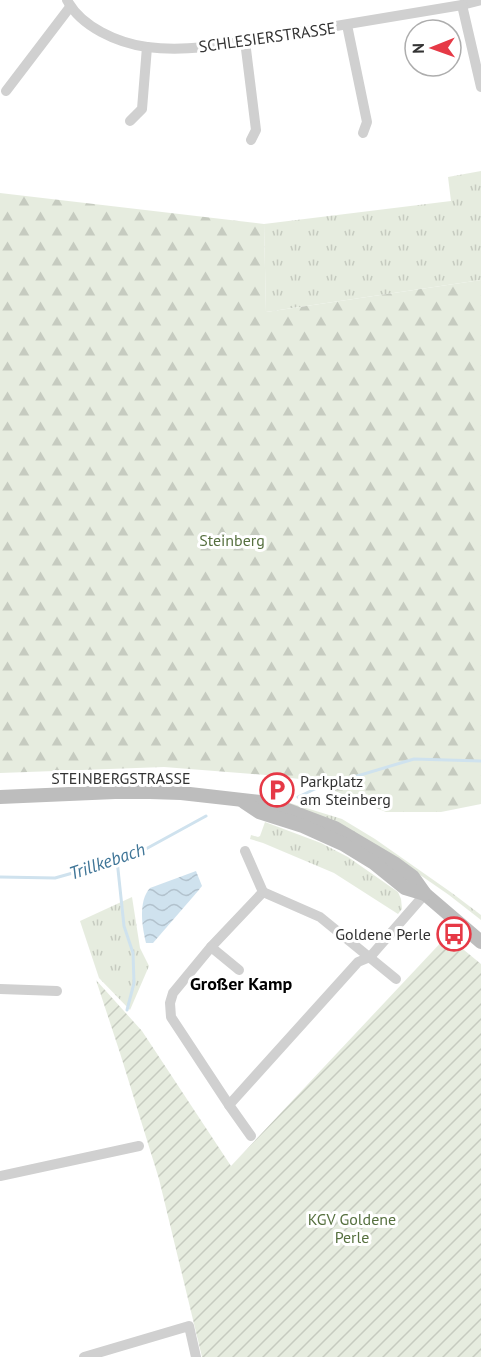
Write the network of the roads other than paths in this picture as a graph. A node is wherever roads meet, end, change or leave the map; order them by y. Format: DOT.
graph roads {
  1 [pos="481,0"];
  2 [pos="69,3"];
  3 [pos="462,5"];
  4 [pos="347,25"];
  5 [pos="245,41"];
  6 [pos="147,47"];
  7 [pos="481,87"];
  8 [pos="6,91"];
  9 [pos="130,122"];
  10 [pos="363,133"];
  11 [pos="251,140"];
  12 [pos="0,797"];
  13 [pos="245,851"];
  14 [pos="263,892"];
  15 [pos="425,894"];
  16 [pos="481,942"];
  17 [pos="211,947"];
  18 [pos="370,957"];
  19 [pos="239,970"];
  20 [pos="396,978"];
  21 [pos="0,990"];
  22 [pos="57,991"];
  23 [pos="229,1104"];
  24 [pos="251,1137"];
  25 [pos="139,1146"];
  26 [pos="0,1176"];
  27 [pos="84,1357"];
  28 [pos="196,1357"];
  1 -- 3 [label="street, SCHLESIERSTRASSE"];
  2 -- 6 [label="street, SCHLESIERSTRASSE"];
  2 -- 8 [label="street"];
  3 -- 4 [label="street, SCHLESIERSTRASSE"];
  3 -- 7 [label="street"];
  4 -- 5 [label="street, SCHLESIERSTRASSE"];
  4 -- 10 [label="street"];
  5 -- 6 [label="street, SCHLESIERSTRASSE"];
  5 -- 11 [label="street"];
  6 -- 9 [label="street"];
  12 -- 15 [label="main road, STEINBERGSTRASSE"];
  13 -- 14 [label="street"];
  14 -- 17 [label="street"];
  14 -- 18 [label="street"];
  15 -- 16 [label="main road"];
  15 -- 18 [label="street"];
  17 -- 19 [label="street"];
  17 -- 23 [label="street"];
  18 -- 20 [label="street"];
  18 -- 23 [label="street"];
  21 -- 22 [label="street"];
  23 -- 24 [label="street"];
  25 -- 26 [label="street"];
  27 -- 28 [label="street"];
}
